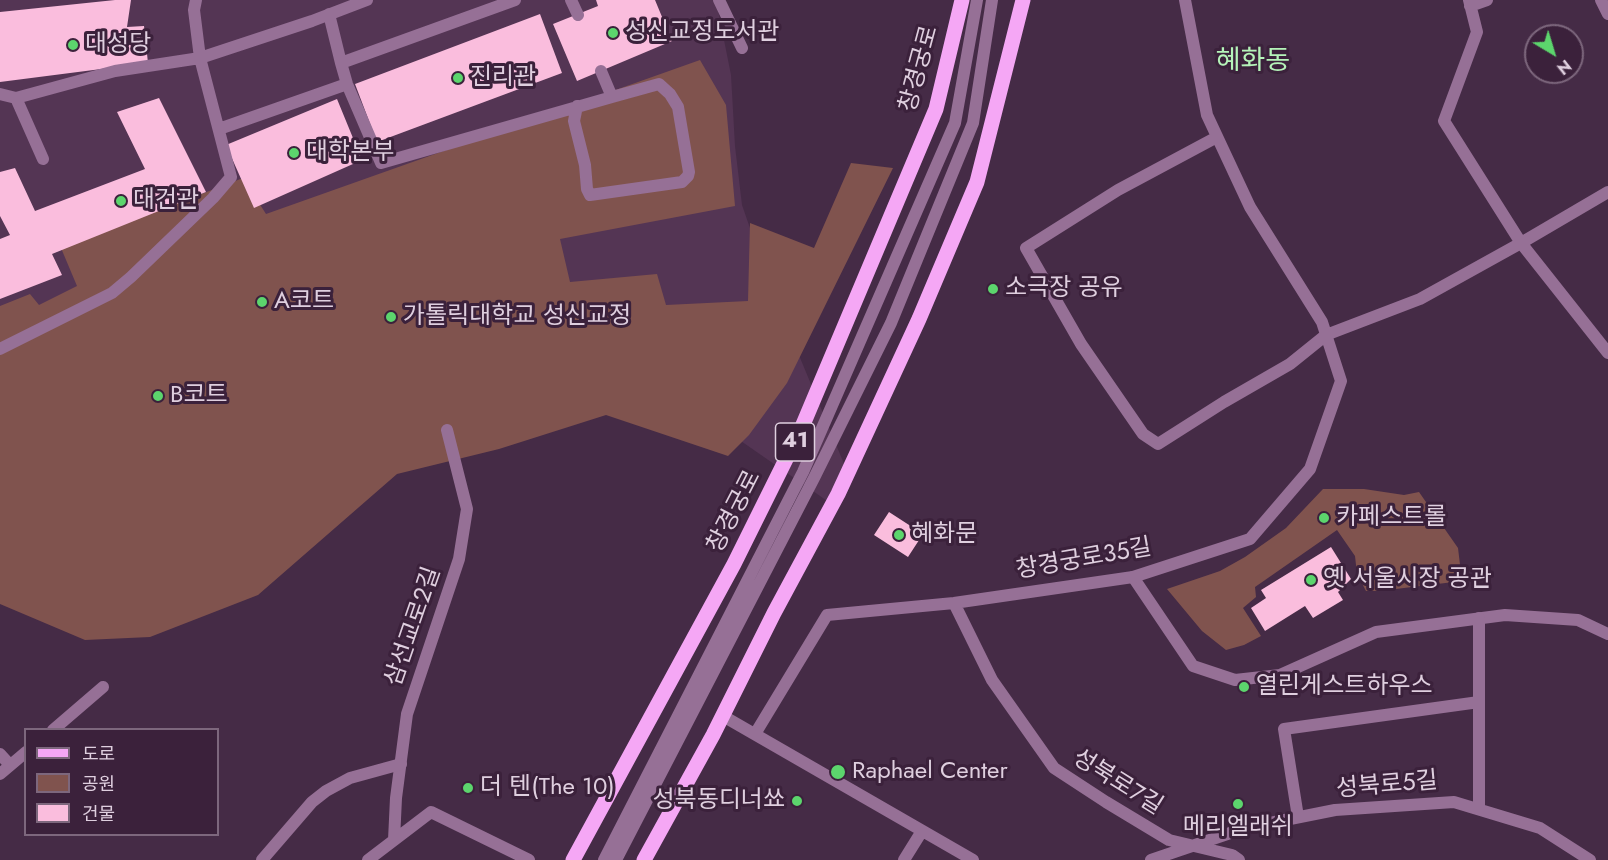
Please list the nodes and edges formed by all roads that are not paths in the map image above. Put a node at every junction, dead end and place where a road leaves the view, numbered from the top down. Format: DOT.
graph roads {
  1 [pos="196,0"];
  2 [pos="367,0"];
  3 [pos="515,0"];
  4 [pos="572,0"];
  5 [pos="719,0"];
  6 [pos="962,0"];
  7 [pos="977,0"];
  8 [pos="992,0"];
  9 [pos="1023,0"];
  10 [pos="1185,0"];
  11 [pos="1487,0"];
  12 [pos="1601,0"];
  13 [pos="1470,3"];
  14 [pos="329,14"];
  15 [pos="1608,14"];
  16 [pos="578,15"];
  17 [pos="742,48"];
  18 [pos="201,58"];
  19 [pos="341,63"];
  20 [pos="601,71"];
  21 [pos="347,84"];
  22 [pos="0,94"];
  23 [pos="612,97"];
  24 [pos="16,98"];
  25 [pos="577,106"];
  26 [pos="219,129"];
  27 [pos="1217,137"];
  28 [pos="43,159"];
  29 [pos="1608,192"];
  30 [pos="1521,243"];
  31 [pos="1326,335"];
  32 [pos="0,349"];
  33 [pos="1608,353"];
  34 [pos="447,430"];
  35 [pos="1133,577"];
  36 [pos="954,603"];
  37 [pos="1479,618"];
  38 [pos="1608,634"];
  39 [pos="103,687"];
  40 [pos="1479,702"];
  41 [pos="723,716"];
  42 [pos="54,728"];
  43 [pos="754,734"];
  44 [pos="0,754"];
  45 [pos="24,754"];
  46 [pos="401,764"];
  47 [pos="10,765"];
  48 [pos="0,774"];
  49 [pos="1479,809"];
  50 [pos="1298,817"];
  51 [pos="922,831"];
  52 [pos="394,840"];
  53 [pos="1194,846"];
  54 [pos="262,860"];
  55 [pos="368,860"];
  56 [pos="529,860"];
  57 [pos="573,860"];
  58 [pos="604,860"];
  59 [pos="616,860"];
  60 [pos="644,860"];
  61 [pos="904,860"];
  62 [pos="973,860"];
  63 [pos="1151,860"];
  64 [pos="1239,860"];
  65 [pos="1590,860"];
  1 -- 18 [label="street"];
  2 -- 14 [label="street"];
  3 -- 19 [label="street"];
  4 -- 16 [label="street"];
  5 -- 17 [label="street"];
  6 -- 57 [label="main road, 창경궁로 / 41"];
  7 -- 58 [label="street"];
  8 -- 59 [label="street"];
  9 -- 41 [label="main road, 41"];
  10 -- 27 [label="street, 창경궁로35길"];
  11 -- 13 [label="street"];
  12 -- 15 [label="street"];
  13 -- 30 [label="street"];
  14 -- 18 [label="street"];
  14 -- 19 [label="street"];
  18 -- 24 [label="street"];
  18 -- 26 [label="street"];
  19 -- 21 [label="street"];
  20 -- 23 [label="street"];
  21 -- 25 [label="street"];
  21 -- 26 [label="street"];
  22 -- 24 [label="street"];
  23 -- 25 [label="street"];
  23 -- 25 [label="street"];
  24 -- 28 [label="street"];
  26 -- 32 [label="street"];
  27 -- 31 [label="street, 창경궁로35길"];
  27 -- 31 [label="street"];
  29 -- 30 [label="street"];
  30 -- 31 [label="street"];
  30 -- 33 [label="street"];
  31 -- 35 [label="street, 창경궁로35길"];
  34 -- 46 [label="street, 삼선교로2길"];
  35 -- 36 [label="street, 창경궁로35길"];
  35 -- 37 [label="street"];
  36 -- 43 [label="street, 창경궁로35길"];
  36 -- 53 [label="street, 성북로7길"];
  37 -- 38 [label="street"];
  37 -- 40 [label="street"];
  39 -- 42 [label="street"];
  40 -- 49 [label="street"];
  40 -- 50 [label="street"];
  41 -- 43 [label="street"];
  41 -- 60 [label="main road, 41"];
  43 -- 51 [label="street"];
  44 -- 47 [label="street"];
  45 -- 47 [label="street"];
  46 -- 52 [label="street, 삼선교로2길"];
  46 -- 54 [label="street"];
  47 -- 48 [label="street"];
  49 -- 50 [label="street, 성북로5길"];
  49 -- 65 [label="street, 성북로5길"];
  50 -- 53 [label="street, 성북로5길"];
  51 -- 61 [label="street"];
  51 -- 62 [label="street"];
  52 -- 55 [label="street"];
  52 -- 56 [label="street"];
  53 -- 63 [label="street, 성북로5길"];
  53 -- 64 [label="street, 성북로7길"];
}
